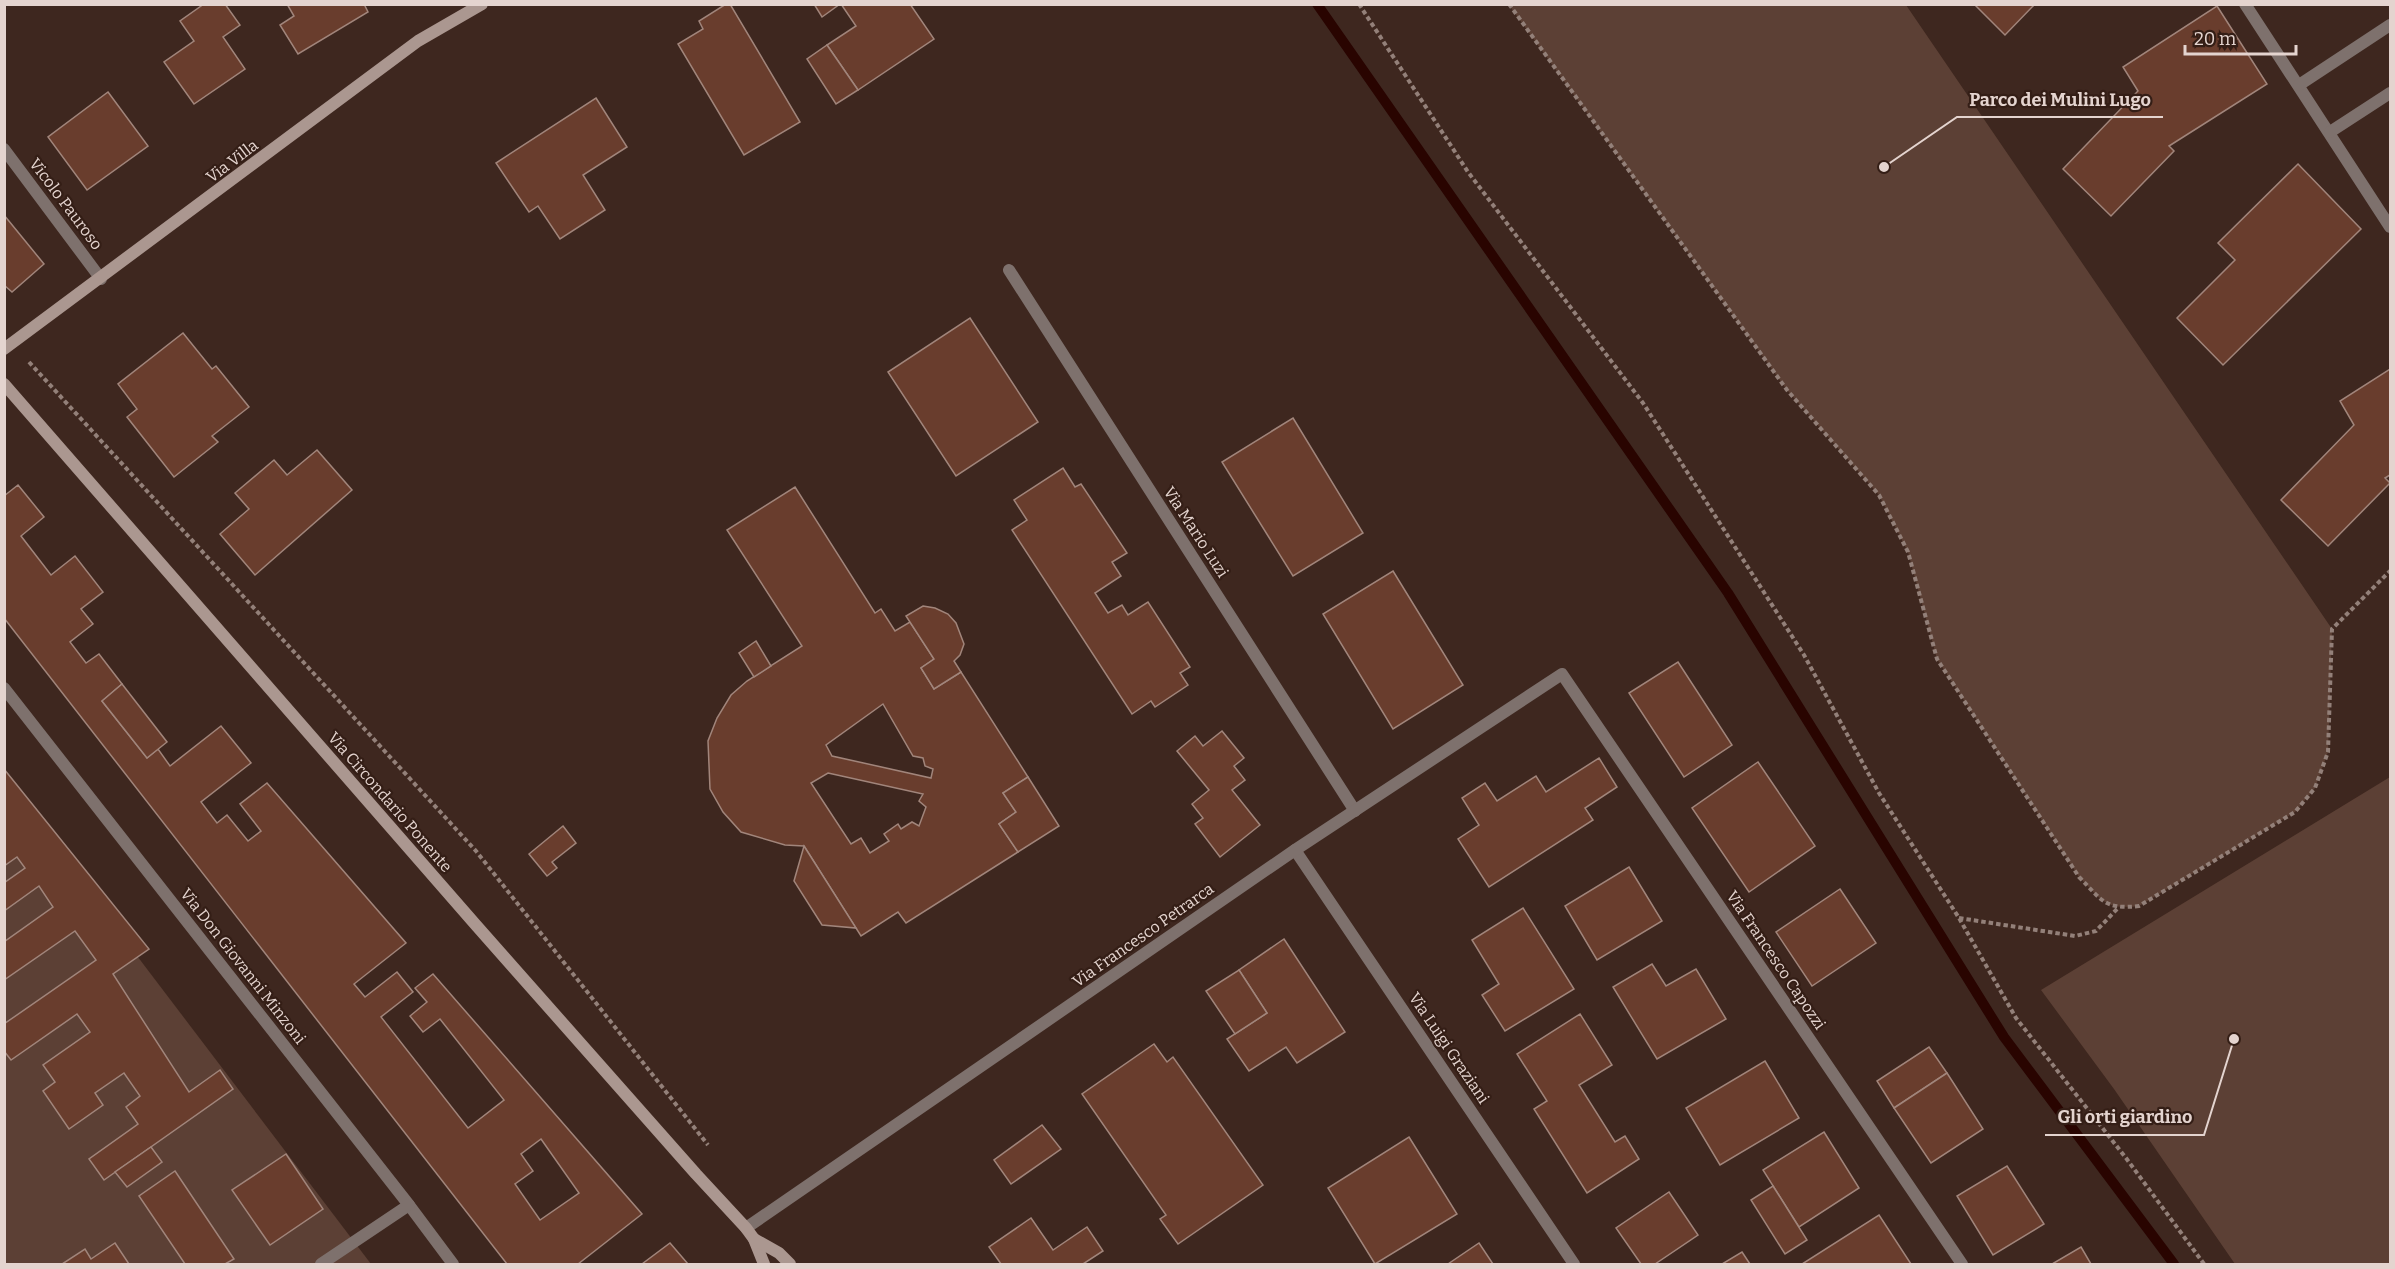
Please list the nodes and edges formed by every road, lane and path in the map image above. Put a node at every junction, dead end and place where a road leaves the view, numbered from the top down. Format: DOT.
graph roads {
  1 [pos="482,4"];
  2 [pos="1359,4"];
  3 [pos="1509,4"];
  4 [pos="2245,4"];
  5 [pos="2391,25"];
  6 [pos="2299,85"];
  7 [pos="2391,93"];
  8 [pos="2330,132"];
  9 [pos="4,148"];
  10 [pos="2391,227"];
  11 [pos="1009,270"];
  12 [pos="101,279"];
  13 [pos="8,346"];
  14 [pos="4,384"];
  15 [pos="2391,571"];
  16 [pos="1562,674"];
  17 [pos="4,688"];
  18 [pos="1355,811"];
  19 [pos="1295,850"];
  20 [pos="2117,909"];
  21 [pos="1959,918"];
  22 [pos="714,1152"];
  23 [pos="409,1205"];
  24 [pos="750,1233"];
  25 [pos="321,1264"];
  26 [pos="453,1264"];
  27 [pos="764,1264"];
  28 [pos="790,1264"];
  29 [pos="1574,1264"];
  30 [pos="1962,1264"];
  31 [pos="2204,1264"];
  1 -- 12 [label="street, Via Villa"];
  2 -- 21 [label="path"];
  3 -- 20 [label="path"];
  4 -- 6 [label="street"];
  5 -- 6 [label="street"];
  6 -- 8 [label="street"];
  7 -- 8 [label="street"];
  8 -- 10 [label="street"];
  9 -- 12 [label="street, Vicolo Pauroso"];
  11 -- 18 [label="street, Via Mario Luzi"];
  12 -- 13 [label="street, Via Villa"];
  13 -- 22 [label="path"];
  14 -- 24 [label="street, Via Circondario Ponente"];
  15 -- 20 [label="path"];
  16 -- 18 [label="street, Via Francesco Petrarca"];
  16 -- 30 [label="street, Via Francesco Capozzi"];
  17 -- 23 [label="street, Via Don Giovanni Minzoni"];
  18 -- 19 [label="street, Via Francesco Petrarca"];
  19 -- 24 [label="street, Via Francesco Petrarca"];
  19 -- 29 [label="street, Via Luigi Graziani"];
  20 -- 21 [label="path"];
  21 -- 31 [label="path"];
  23 -- 25 [label="street"];
  23 -- 26 [label="street, Via Don Giovanni Minzoni"];
  24 -- 27 [label="street, Via Circondario Ponente"];
  24 -- 28 [label="street, Via Circondario Ponente"];
}
